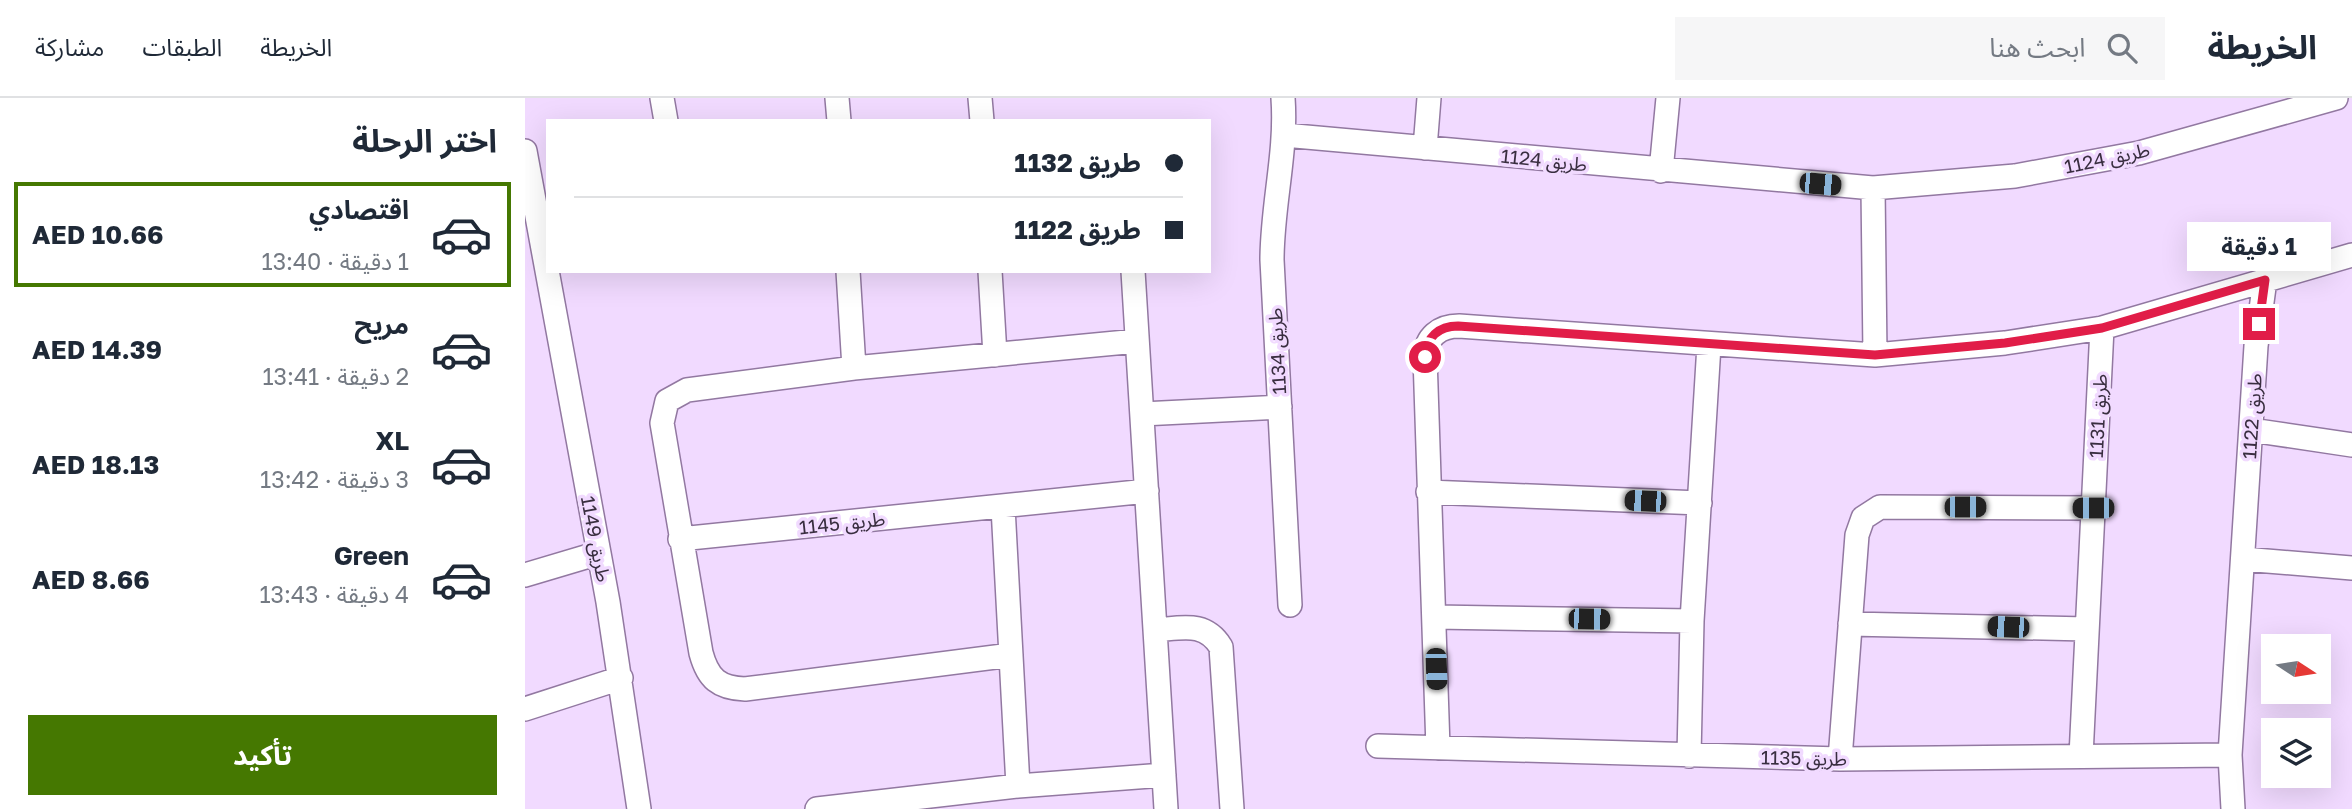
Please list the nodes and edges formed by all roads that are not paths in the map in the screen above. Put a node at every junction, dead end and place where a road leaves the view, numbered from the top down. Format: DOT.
graph roads {
  1 [pos="662,98"];
  2 [pos="837,98"];
  3 [pos="981,98"];
  4 [pos="1283,98"];
  5 [pos="1429,98"];
  6 [pos="1668,98"];
  7 [pos="2332,99"];
  8 [pos="666,119"];
  9 [pos="839,119"];
  10 [pos="982,119"];
  11 [pos="1285,135"];
  12 [pos="1425,148"];
  13 [pos="525,151"];
  14 [pos="1661,171"];
  15 [pos="1873,188"];
  16 [pos="2352,255"];
  17 [pos="546,266"];
  18 [pos="547,273"];
  19 [pos="848,273"];
  20 [pos="990,273"];
  21 [pos="1133,273"];
  22 [pos="2265,280"];
  23 [pos="2102,328"];
  24 [pos="1137,341"];
  25 [pos="1709,345"];
  26 [pos="995,355"];
  27 [pos="1875,355"];
  28 [pos="854,368"];
  29 [pos="1280,407"];
  30 [pos="1142,414"];
  31 [pos="2251,430"];
  32 [pos="2352,445"];
  33 [pos="1147,491"];
  34 [pos="1428,492"];
  35 [pos="1700,503"];
  36 [pos="1003,508"];
  37 [pos="2093,508"];
  38 [pos="680,539"];
  39 [pos="599,553"];
  40 [pos="2243,559"];
  41 [pos="2352,568"];
  42 [pos="525,575"];
  43 [pos="1290,605"];
  44 [pos="1435,617"];
  45 [pos="1692,621"];
  46 [pos="1850,624"];
  47 [pos="2087,629"];
  48 [pos="1156,630"];
  49 [pos="1011,655"];
  50 [pos="621,678"];
  51 [pos="525,709"];
  52 [pos="1378,746"];
  53 [pos="1438,748"];
  54 [pos="2230,755"];
  55 [pos="1689,756"];
  56 [pos="2081,756"];
  57 [pos="1840,759"];
  58 [pos="1164,775"];
  59 [pos="1018,786"];
  60 [pos="897,806"];
  61 [pos="639,809"];
  62 [pos="817,809"];
  63 [pos="1165,809"];
  64 [pos="1233,809"];
  65 [pos="2233,809"];
  1 -- 8 [label="street"];
  2 -- 9 [label="street"];
  3 -- 10 [label="street"];
  4 -- 11 [label="street, طريق 1134"];
  5 -- 12 [label="street"];
  6 -- 14 [label="street"];
  7 -- 15 [label="street, طريق 1124"];
  11 -- 12 [label="street, طريق 1124"];
  11 -- 29 [label="street, طريق 1134"];
  12 -- 14 [label="street, طريق 1124"];
  13 -- 17 [label="street, طريق 1149"];
  14 -- 15 [label="street, طريق 1124"];
  15 -- 27 [label="street"];
  16 -- 22 [label="street"];
  18 -- 39 [label="street, طريق 1149"];
  19 -- 28 [label="street"];
  20 -- 26 [label="street"];
  21 -- 24 [label="street"];
  22 -- 23 [label="street"];
  22 -- 31 [label="street, طريق 1122"];
  23 -- 27 [label="street"];
  23 -- 37 [label="street, طريق 1131"];
  24 -- 26 [label="street"];
  24 -- 30 [label="street"];
  25 -- 27 [label="street"];
  25 -- 34 [label="street"];
  25 -- 35 [label="street"];
  26 -- 28 [label="street"];
  28 -- 38 [label="street"];
  29 -- 30 [label="street"];
  29 -- 43 [label="street, طريق 1134"];
  30 -- 33 [label="street"];
  31 -- 32 [label="street"];
  31 -- 40 [label="street, طريق 1122"];
  33 -- 36 [label="street, طريق 1145"];
  33 -- 48 [label="street"];
  34 -- 35 [label="street"];
  34 -- 44 [label="street"];
  35 -- 45 [label="street"];
  36 -- 38 [label="street, طريق 1145"];
  36 -- 49 [label="street"];
  37 -- 46 [label="street"];
  37 -- 47 [label="street, طريق 1131"];
  38 -- 49 [label="street"];
  39 -- 42 [label="street"];
  39 -- 50 [label="street, طريق 1149"];
  40 -- 41 [label="street"];
  40 -- 54 [label="street, طريق 1122"];
  44 -- 45 [label="street"];
  44 -- 53 [label="street"];
  45 -- 55 [label="street"];
  46 -- 47 [label="street"];
  46 -- 57 [label="street"];
  47 -- 56 [label="street, طريق 1131"];
  48 -- 58 [label="street"];
  48 -- 64 [label="street"];
  49 -- 59 [label="street"];
  50 -- 51 [label="street"];
  50 -- 61 [label="street, طريق 1149"];
  52 -- 53 [label="street, طريق 1135"];
  53 -- 55 [label="street, طريق 1135"];
  54 -- 56 [label="street, طريق 1135"];
  54 -- 65 [label="street, طريق 1122"];
  55 -- 57 [label="street, طريق 1135"];
  56 -- 57 [label="street, طريق 1135"];
  58 -- 59 [label="street"];
  58 -- 63 [label="street"];
  59 -- 60 [label="street"];
  60 -- 62 [label="street"];
}
